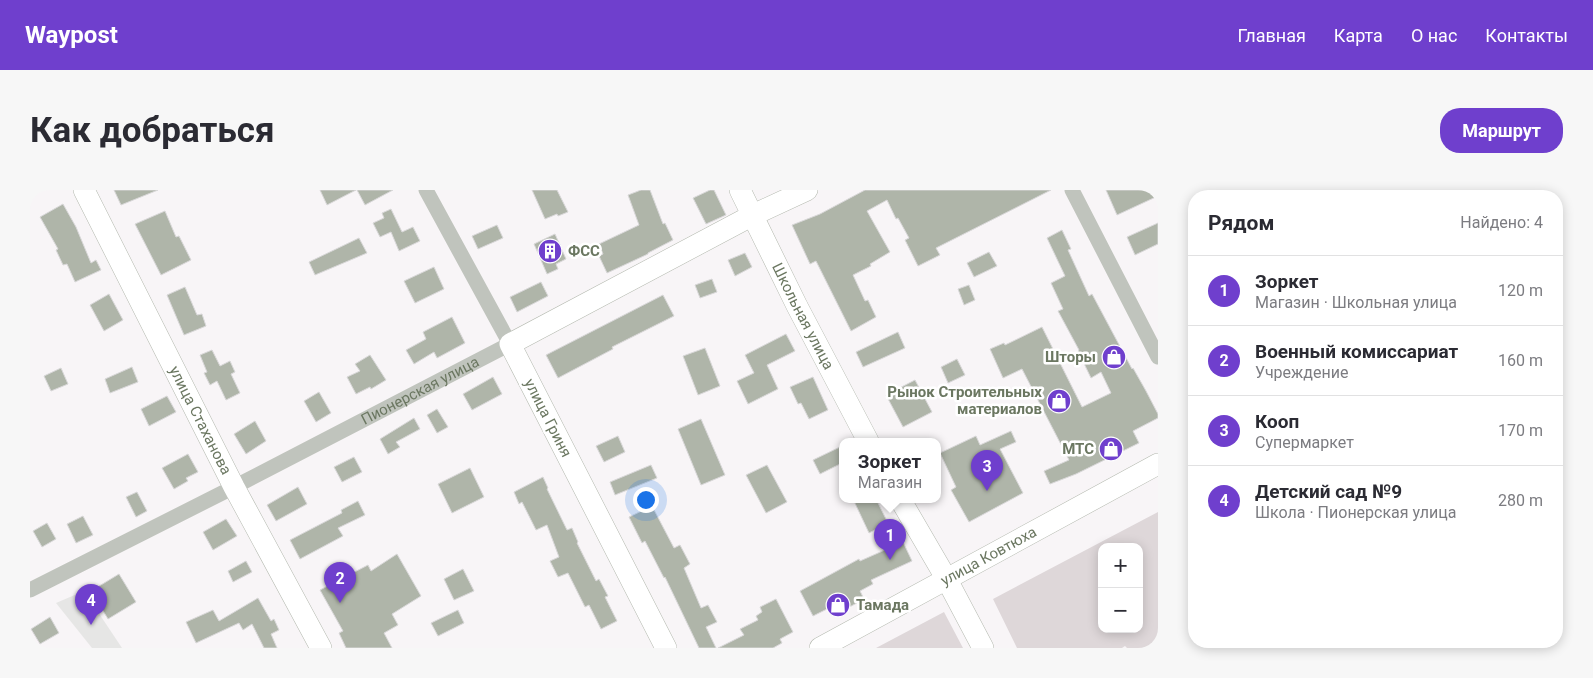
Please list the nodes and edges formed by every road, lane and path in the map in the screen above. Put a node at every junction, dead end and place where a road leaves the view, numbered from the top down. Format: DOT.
graph roads {
  1 [pos="84,190"];
  2 [pos="426,190"];
  3 [pos="740,190"];
  4 [pos="807,190"];
  5 [pos="1072,190"];
  6 [pos="753,215"];
  7 [pos="510,344"];
  8 [pos="1158,357"];
  9 [pos="866,438"];
  10 [pos="1158,464"];
  11 [pos="234,487"];
  12 [pos="902,503"];
  13 [pos="946,578"];
  14 [pos="30,590"];
  15 [pos="321,648"];
  16 [pos="666,648"];
  17 [pos="820,648"];
  18 [pos="983,648"];
  1 -- 11 [label="street, улица Стаханова"];
  2 -- 7 [label="street, улица Гриня"];
  3 -- 6 [label="street, Школьная улица"];
  4 -- 6 [label="street, Пионерская улица"];
  5 -- 8 [label="street"];
  6 -- 7 [label="street, Пионерская улица"];
  6 -- 9 [label="street, Школьная улица"];
  7 -- 11 [label="street, Пионерская улица"];
  7 -- 16 [label="street, улица Гриня"];
  10 -- 13 [label="street, улица Ковтюха"];
  11 -- 14 [label="street, Пионерская улица"];
  11 -- 15 [label="street, улица Стаханова"];
  12 -- 13 [label="street"];
  13 -- 17 [label="street, улица Ковтюха"];
  13 -- 18 [label="street"];
}
